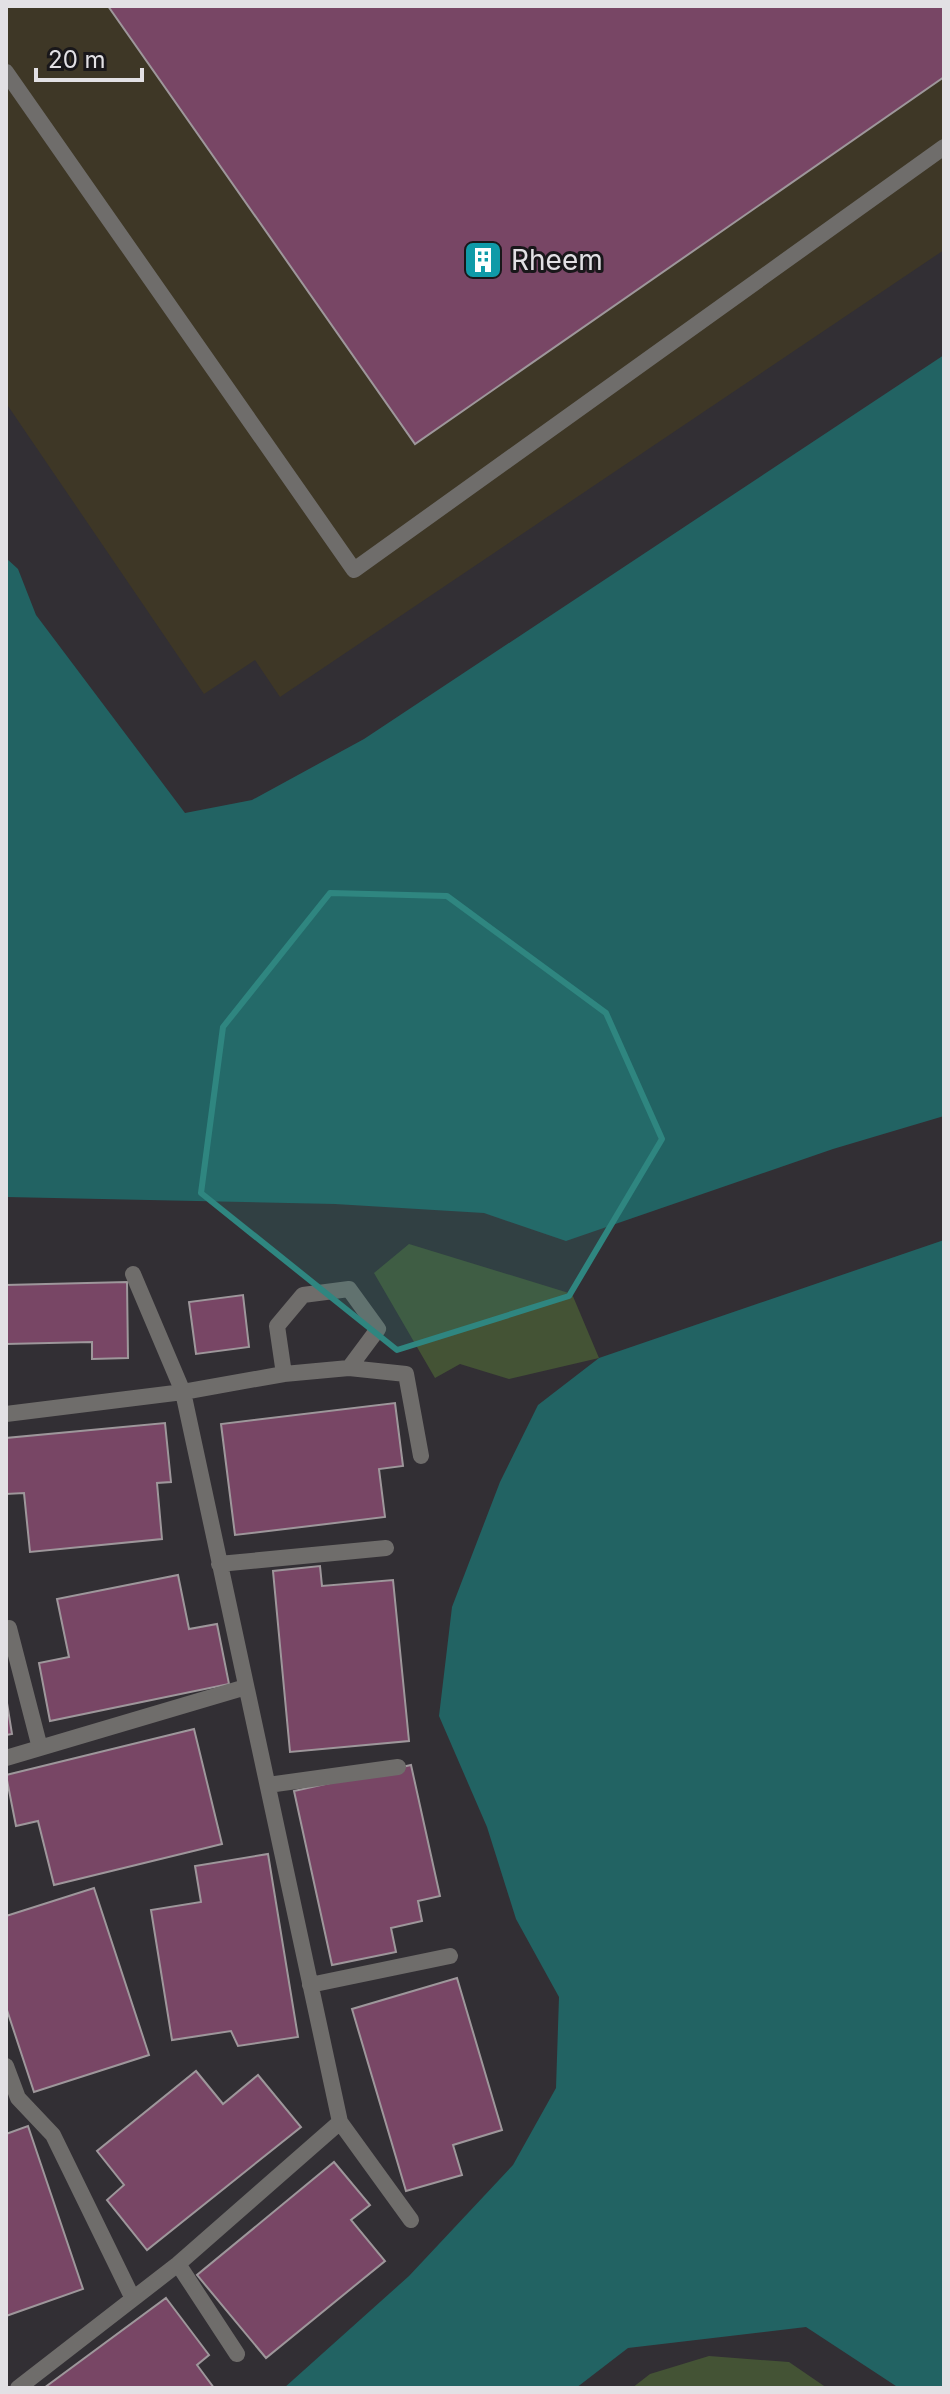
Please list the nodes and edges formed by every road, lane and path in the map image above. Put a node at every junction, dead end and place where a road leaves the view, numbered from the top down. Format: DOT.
graph roads {
  1 [pos="6,72"];
  2 [pos="944,147"];
  3 [pos="133,1274"];
  4 [pos="349,1368"];
  5 [pos="284,1374"];
  6 [pos="183,1392"];
  7 [pos="6,1414"];
  8 [pos="421,1456"];
  9 [pos="386,1548"];
  10 [pos="219,1564"];
  11 [pos="9,1628"];
  12 [pos="246,1687"];
  13 [pos="40,1748"];
  14 [pos="6,1758"];
  15 [pos="398,1767"];
  16 [pos="268,1785"];
  17 [pos="450,1956"];
  18 [pos="310,1985"];
  19 [pos="6,2066"];
  20 [pos="340,2122"];
  21 [pos="411,2220"];
  22 [pos="178,2264"];
  23 [pos="133,2299"];
  24 [pos="237,2354"];
  25 [pos="18,2388"];
  1 -- 2 [label="lane"];
  3 -- 6 [label="lane"];
  4 -- 5 [label="lane"];
  4 -- 5 [label="lane"];
  4 -- 8 [label="lane"];
  5 -- 6 [label="lane"];
  6 -- 7 [label="lane"];
  6 -- 10 [label="lane"];
  9 -- 10 [label="lane"];
  10 -- 12 [label="lane"];
  11 -- 13 [label="lane"];
  12 -- 13 [label="lane"];
  12 -- 16 [label="lane"];
  13 -- 14 [label="lane"];
  15 -- 16 [label="lane"];
  16 -- 18 [label="lane"];
  17 -- 18 [label="lane"];
  18 -- 20 [label="lane"];
  19 -- 23 [label="lane"];
  20 -- 21 [label="lane"];
  20 -- 22 [label="lane"];
  22 -- 23 [label="lane"];
  22 -- 24 [label="lane"];
  23 -- 25 [label="lane"];
}
